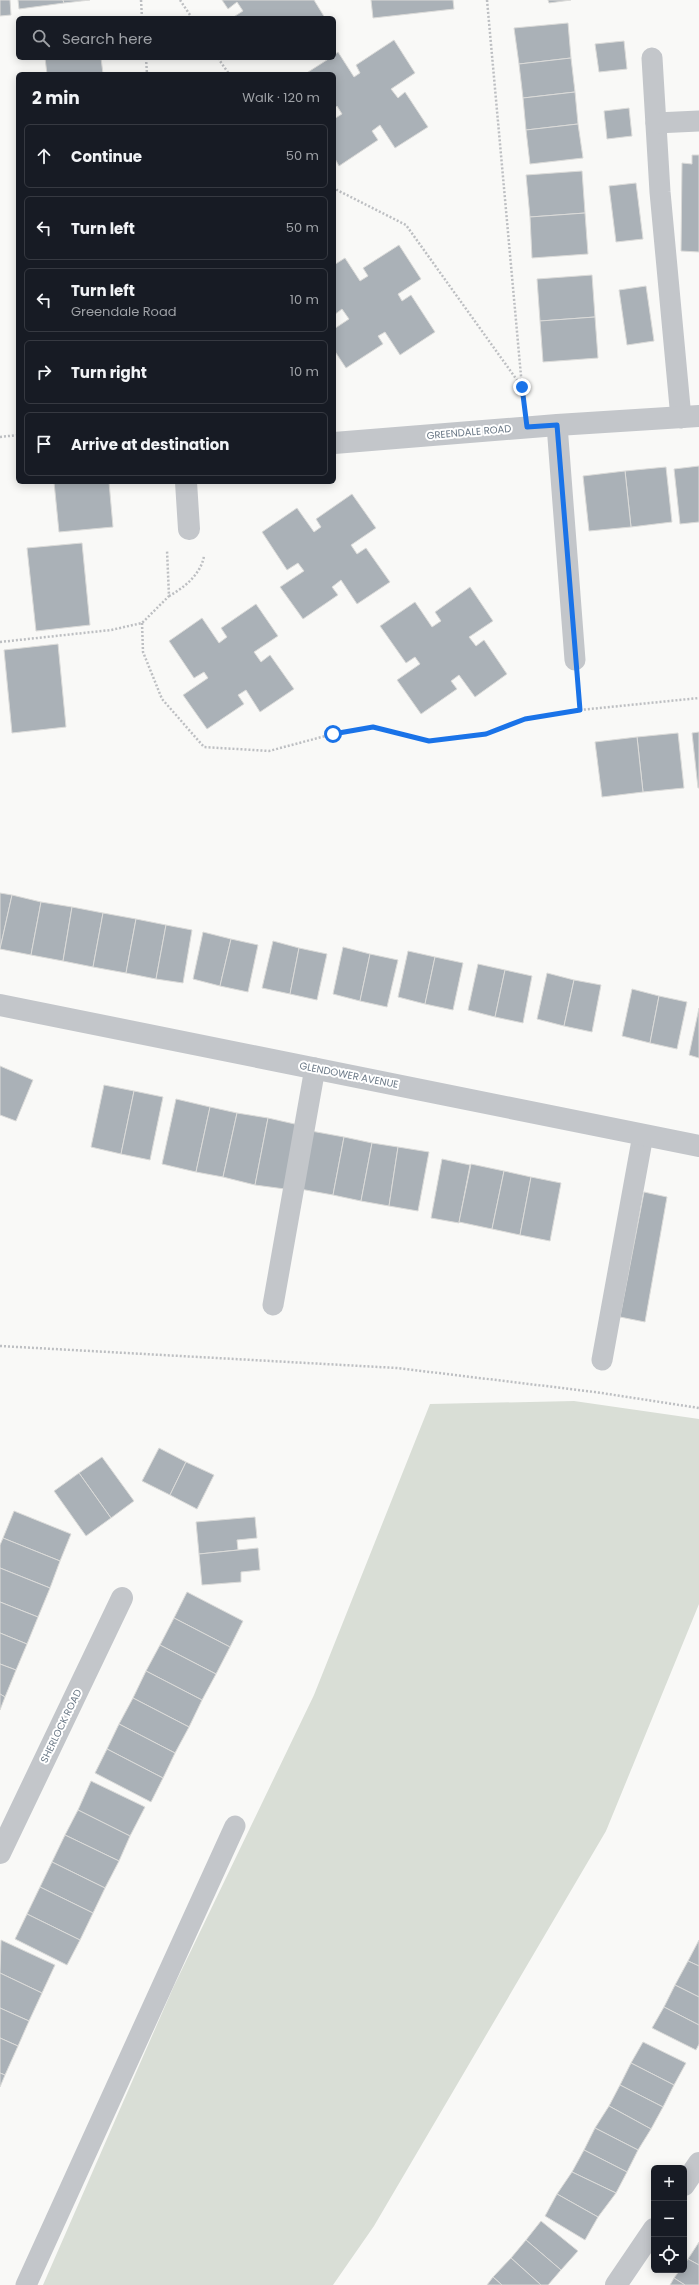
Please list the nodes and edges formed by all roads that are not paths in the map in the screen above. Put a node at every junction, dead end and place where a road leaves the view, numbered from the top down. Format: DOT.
graph roads {
  1 [pos="652,58"];
  2 [pos="699,121"];
  3 [pos="656,123"];
  4 [pos="690,417"];
  5 [pos="557,425"];
  6 [pos="336,443"];
  7 [pos="186,484"];
  8 [pos="189,530"];
  9 [pos="575,660"];
  10 [pos="0,1005"];
  11 [pos="316,1068"];
  12 [pos="643,1135"];
  13 [pos="699,1146"];
  14 [pos="273,1305"];
  15 [pos="602,1360"];
  16 [pos="122,1598"];
  17 [pos="235,1826"];
  18 [pos="0,1853"];
  19 [pos="699,2163"];
  20 [pos="687,2181"];
  21 [pos="651,2233"];
  22 [pos="26,2285"];
  23 [pos="616,2285"];
  1 -- 3 [label="lane"];
  2 -- 3 [label="lane"];
  3 -- 4 [label="lane"];
  4 -- 5 [label="street, GREENDALE ROAD"];
  5 -- 6 [label="street, GREENDALE ROAD"];
  5 -- 9 [label="lane"];
  7 -- 8 [label="street"];
  10 -- 11 [label="street, GLENDOWER AVENUE"];
  11 -- 12 [label="street, GLENDOWER AVENUE"];
  11 -- 14 [label="lane"];
  12 -- 13 [label="street, GLENDOWER AVENUE"];
  12 -- 15 [label="lane"];
  16 -- 18 [label="street, SHERLOCK ROAD"];
  17 -- 22 [label="lane"];
  19 -- 20 [label="street"];
  21 -- 23 [label="street"];
}
